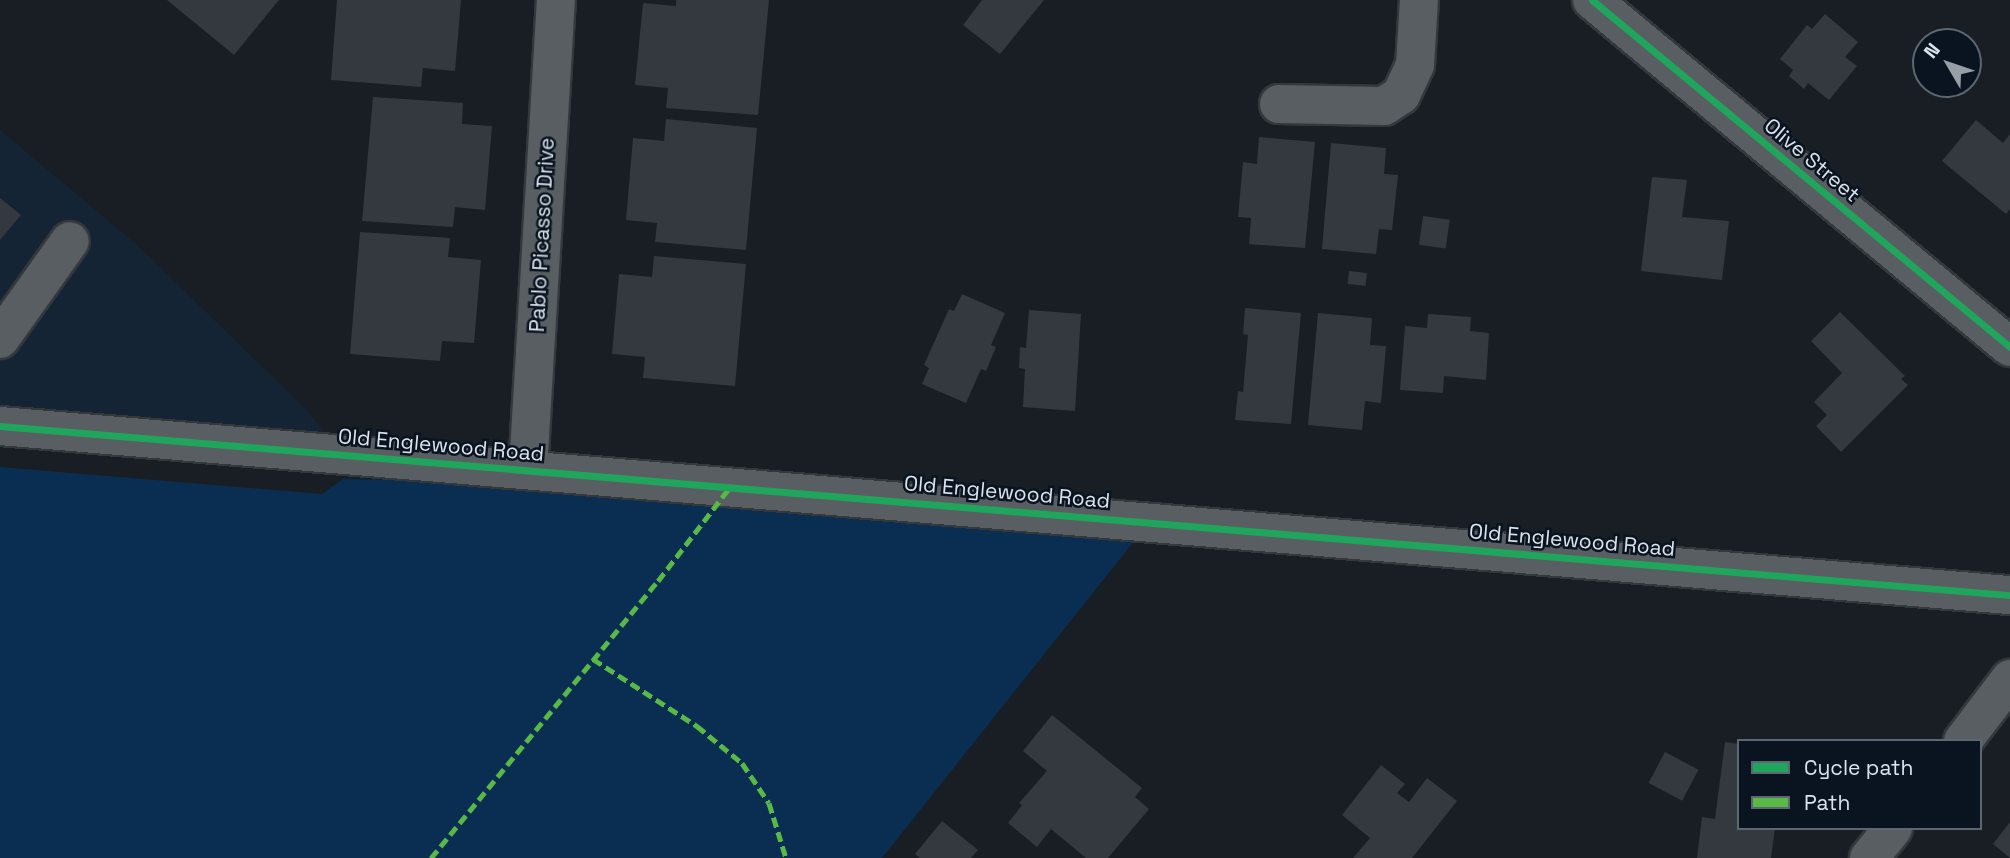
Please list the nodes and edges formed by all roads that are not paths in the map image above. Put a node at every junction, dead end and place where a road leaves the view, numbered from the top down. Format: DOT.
graph roads {
  1 [pos="556,0"];
  2 [pos="1419,0"];
  3 [pos="1592,0"];
  4 [pos="1279,104"];
  5 [pos="70,241"];
  6 [pos="0,339"];
  7 [pos="2010,347"];
  8 [pos="0,426"];
  9 [pos="528,470"];
  10 [pos="2010,595"];
  11 [pos="2010,679"];
  12 [pos="1965,739"];
  13 [pos="1891,830"];
  14 [pos="1869,858"];
  1 -- 9 [label="street, Pablo Picasso Drive"];
  2 -- 4 [label="street"];
  3 -- 7 [label="street, Olive Street"];
  5 -- 6 [label="street"];
  8 -- 9 [label="street, Old Englewood Road"];
  9 -- 10 [label="street, Old Englewood Road"];
  11 -- 12 [label="street"];
  13 -- 14 [label="street"];
}
